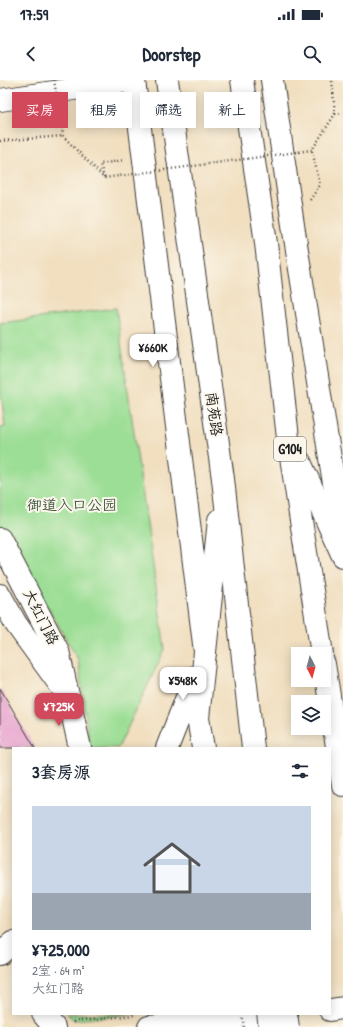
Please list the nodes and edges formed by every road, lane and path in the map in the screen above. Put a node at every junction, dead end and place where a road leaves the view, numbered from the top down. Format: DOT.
graph roads {
  1 [pos="54,80"];
  2 [pos="134,80"];
  3 [pos="167,80"];
  4 [pos="242,80"];
  5 [pos="272,80"];
  6 [pos="332,80"];
  7 [pos="0,100"];
  8 [pos="343,113"];
  9 [pos="335,114"];
  10 [pos="63,136"];
  11 [pos="0,141"];
  12 [pos="312,150"];
  13 [pos="144,157"];
  14 [pos="104,178"];
  15 [pos="320,185"];
  16 [pos="288,438"];
  17 [pos="223,480"];
  18 [pos="0,539"];
  19 [pos="343,540"];
  20 [pos="343,556"];
  21 [pos="0,595"];
  22 [pos="321,647"];
  23 [pos="205,652"];
  24 [pos="328,687"];
  25 [pos="70,700"];
  26 [pos="80,747"];
  27 [pos="167,747"];
  28 [pos="203,747"];
  29 [pos="253,747"];
  30 [pos="343,785"];
  31 [pos="12,943"];
  32 [pos="0,954"];
  33 [pos="343,1008"];
  34 [pos="331,1010"];
  35 [pos="45,1015"];
  36 [pos="242,1015"];
  37 [pos="266,1015"];
  38 [pos="268,1015"];
  39 [pos="287,1015"];
  40 [pos="142,1021"];
  41 [pos="63,1025"];
  42 [pos="244,1027"];
  43 [pos="270,1027"];
  44 [pos="288,1027"];
  1 -- 10 [label="path, bridge"];
  2 -- 7 [label="main road"];
  2 -- 13 [label="main road"];
  3 -- 17 [label="main road, 南苑路"];
  4 -- 16 [label="main road, G104"];
  5 -- 19 [label="main road"];
  6 -- 9 [label="path, bridge"];
  8 -- 9 [label="path"];
  9 -- 12 [label="path, bridge"];
  10 -- 11 [label="path"];
  10 -- 14 [label="path, bridge"];
  12 -- 14 [label="path, bridge"];
  12 -- 15 [label="path"];
  13 -- 14 [label="path"];
  13 -- 23 [label="main road"];
  16 -- 20 [label="main road"];
  16 -- 22 [label="main road, G104"];
  17 -- 23 [label="main road"];
  17 -- 29 [label="main road, 南苑路"];
  18 -- 25 [label="main road, 大红门路"];
  21 -- 25 [label="main road, 大红门路"];
  23 -- 27 [label="main road"];
  23 -- 28 [label="main road"];
  24 -- 30 [label="main road"];
  25 -- 26 [label="main road, 大红门路"];
  31 -- 32 [label="main road"];
  33 -- 34 [label="main road"];
  35 -- 41 [label="main road"];
  36 -- 42 [label="path, bridge"];
  37 -- 40 [label="main road"];
  38 -- 43 [label="main road, bridge"];
  39 -- 44 [label="main road, bridge"];
  40 -- 41 [label="path"];
}
